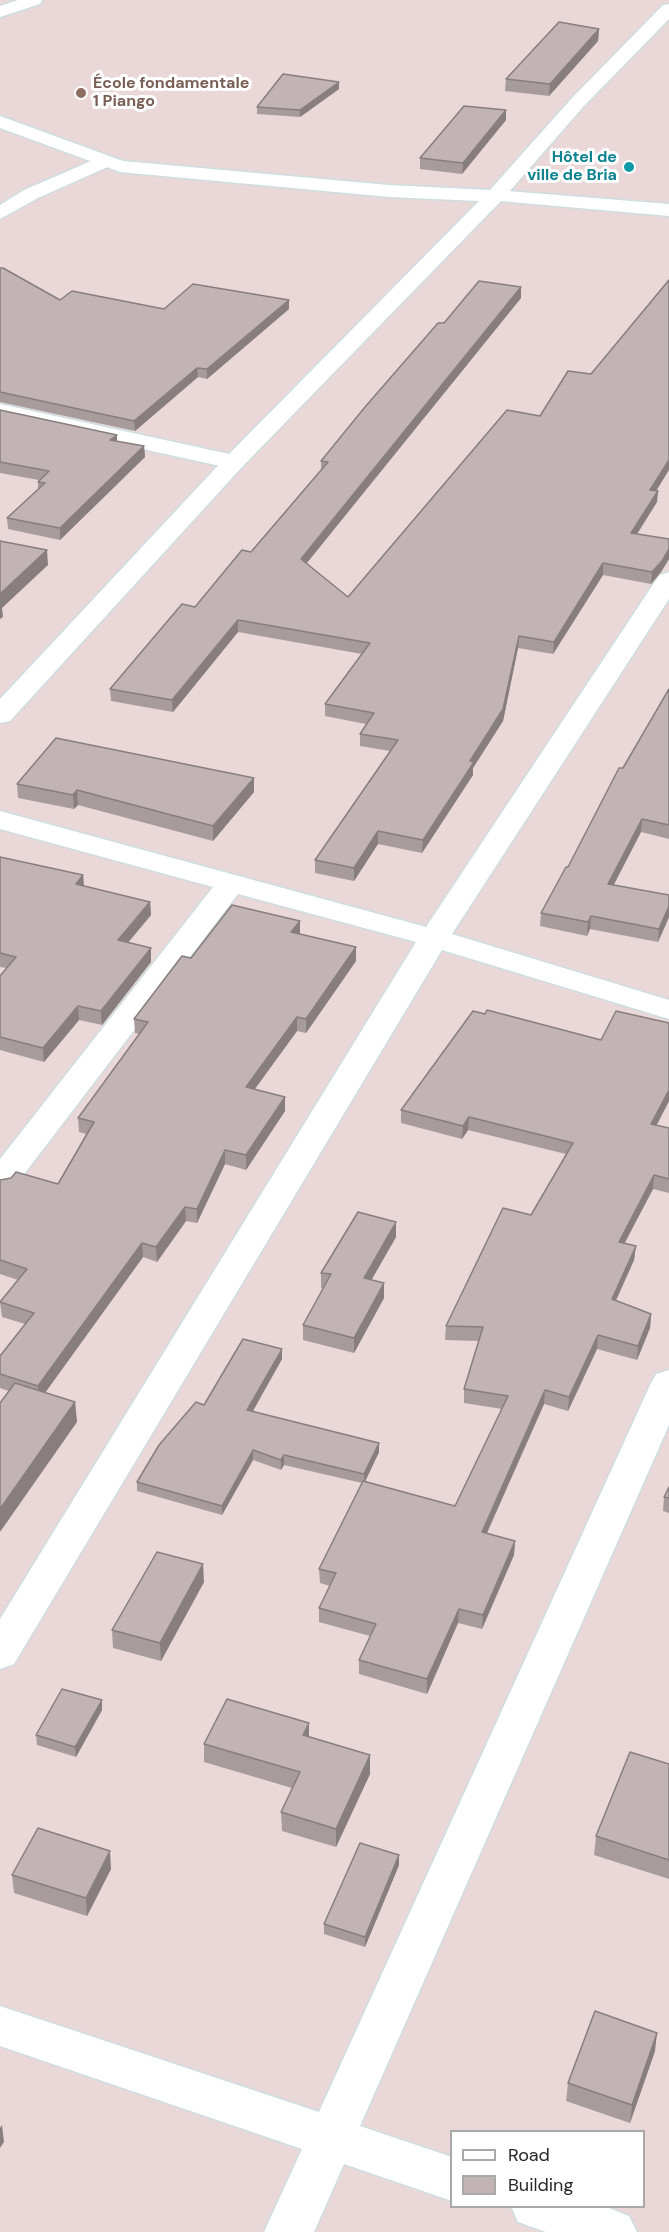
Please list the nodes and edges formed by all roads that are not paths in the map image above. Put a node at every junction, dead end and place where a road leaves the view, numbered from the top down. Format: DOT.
graph roads {
  1 [pos="34,0"];
  2 [pos="669,9"];
  3 [pos="0,12"];
  4 [pos="0,122"];
  5 [pos="105,161"];
  6 [pos="10,187"];
  7 [pos="389,191"];
  8 [pos="31,194"];
  9 [pos="495,196"];
  10 [pos="669,210"];
  11 [pos="0,213"];
  12 [pos="472,219"];
  13 [pos="0,411"];
  14 [pos="234,462"];
  15 [pos="669,580"];
  16 [pos="0,715"];
  17 [pos="0,820"];
  18 [pos="230,885"];
  19 [pos="434,938"];
  20 [pos="669,1010"];
  21 [pos="0,1182"];
  22 [pos="669,1383"];
  23 [pos="0,1653"];
  24 [pos="0,2026"];
  25 [pos="332,2139"];
  26 [pos="450,2178"];
  27 [pos="541,2208"];
  28 [pos="290,2232"];
  29 [pos="612,2232"];
  1 -- 3 [label="street"];
  2 -- 9 [label="street"];
  4 -- 5 [label="street"];
  5 -- 7 [label="street"];
  5 -- 8 [label="street"];
  6 -- 8 [label="street"];
  7 -- 9 [label="street"];
  7 -- 12 [label="street"];
  8 -- 11 [label="street"];
  9 -- 10 [label="street"];
  9 -- 12 [label="street"];
  12 -- 14 [label="street"];
  13 -- 14 [label="street"];
  14 -- 16 [label="street"];
  15 -- 19 [label="street"];
  17 -- 18 [label="street"];
  18 -- 19 [label="street"];
  18 -- 21 [label="street"];
  19 -- 20 [label="street"];
  19 -- 23 [label="street"];
  22 -- 25 [label="street"];
  24 -- 25 [label="street"];
  25 -- 26 [label="street"];
  25 -- 28 [label="street"];
  27 -- 29 [label="street"];
}
